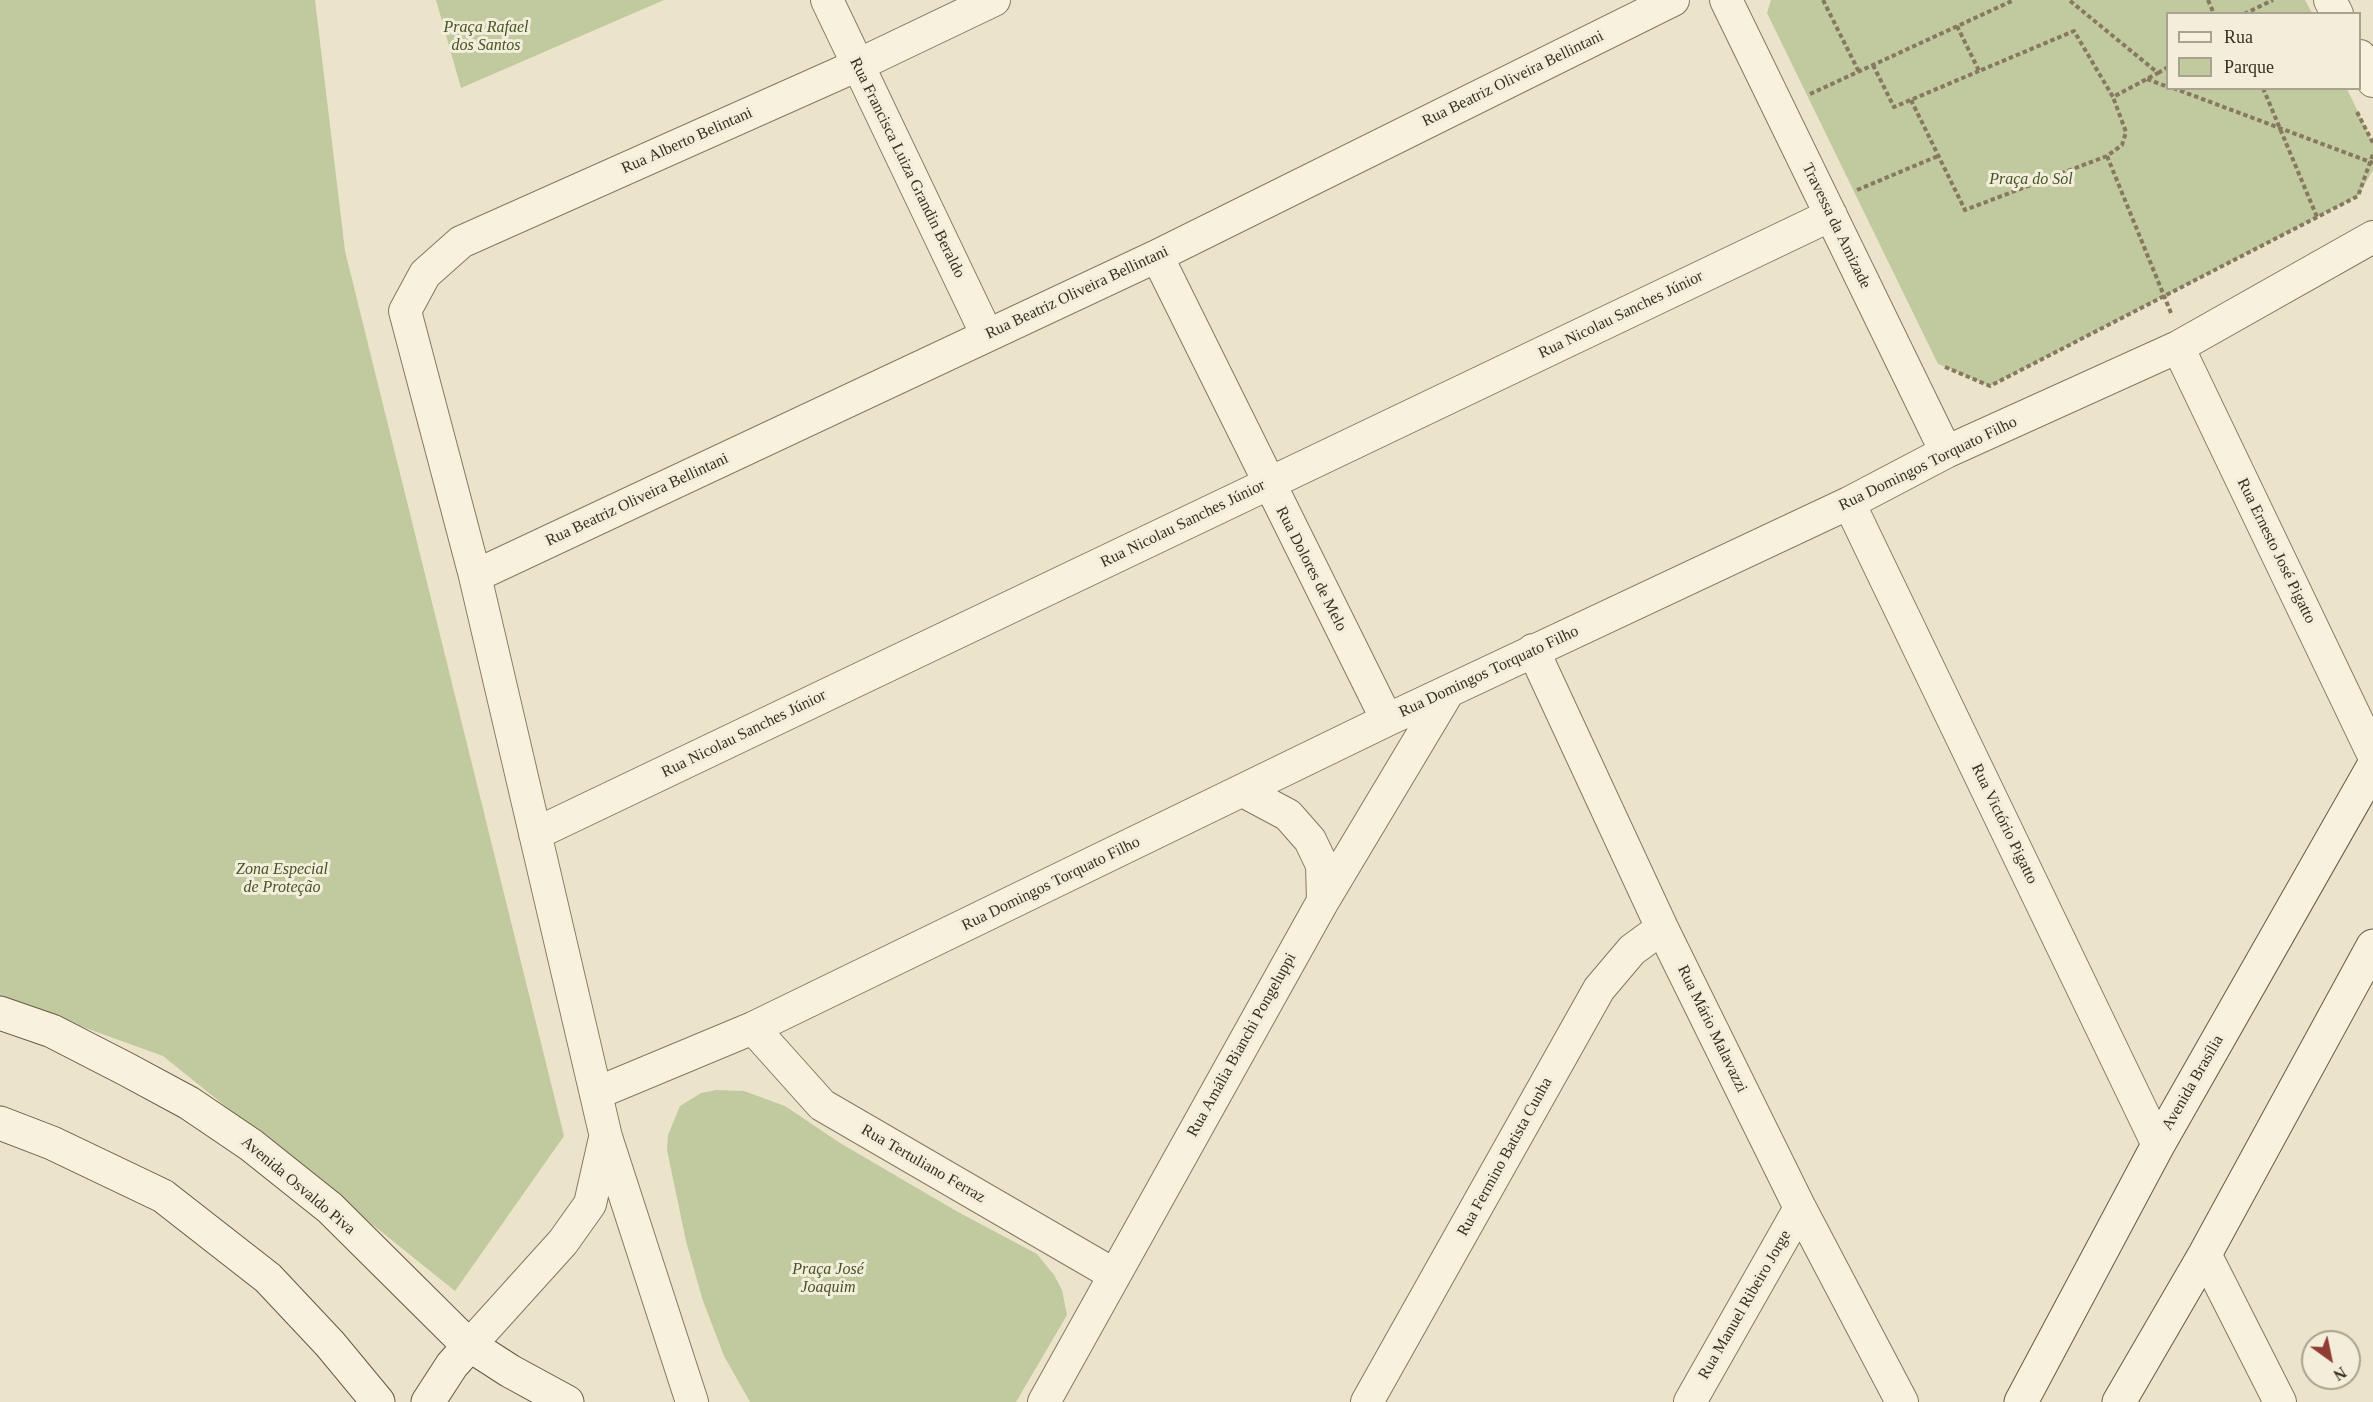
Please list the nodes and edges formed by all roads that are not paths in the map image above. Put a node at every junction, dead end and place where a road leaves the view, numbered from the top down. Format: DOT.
graph roads {
  1 [pos="827,0"];
  2 [pos="994,0"];
  3 [pos="1673,0"];
  4 [pos="1726,0"];
  5 [pos="2361,58"];
  6 [pos="858,65"];
  7 [pos="2373,81"];
  8 [pos="1831,215"];
  9 [pos="2373,237"];
  10 [pos="1157,256"];
  11 [pos="987,335"];
  12 [pos="2182,345"];
  13 [pos="1946,452"];
  14 [pos="1268,483"];
  15 [pos="1849,503"];
  16 [pos="476,576"];
  17 [pos="1533,650"];
  18 [pos="1448,692"];
  19 [pos="1387,720"];
  20 [pos="2373,754"];
  21 [pos="2373,767"];
  22 [pos="1243,791"];
  23 [pos="535,834"];
  24 [pos="1323,902"];
  25 [pos="1662,928"];
  26 [pos="2373,946"];
  27 [pos="0,1013"];
  28 [pos="753,1028"];
  29 [pos="597,1093"];
  30 [pos="0,1124"];
  31 [pos="606,1137"];
  32 [pos="2158,1145"];
  33 [pos="1800,1208"];
  34 [pos="2205,1254"];
  35 [pos="1113,1274"];
  36 [pos="470,1345"];
  37 [pos="378,1402"];
  38 [pos="428,1402"];
  39 [pos="567,1402"];
  40 [pos="692,1402"];
  41 [pos="1044,1402"];
  42 [pos="1367,1402"];
  43 [pos="1690,1402"];
  44 [pos="1902,1402"];
  45 [pos="2020,1402"];
  46 [pos="2119,1402"];
  47 [pos="2280,1402"];
  1 -- 6 [label="street, Rua Francisca Luiza Grandin Beraldo"];
  2 -- 6 [label="street, Rua Alberto Belintani"];
  3 -- 10 [label="street, Rua Beatriz Oliveira Bellintani"];
  4 -- 8 [label="street, Travessa da Amizade"];
  5 -- 7 [label="street"];
  6 -- 11 [label="street, Rua Francisca Luiza Grandin Beraldo"];
  6 -- 16 [label="street, Rua Alberto Belintani"];
  8 -- 13 [label="street, Travessa da Amizade"];
  8 -- 14 [label="street, Rua Nicolau Sanches Júnior"];
  9 -- 12 [label="street, Rua Domingos Torquato Filho"];
  10 -- 11 [label="street, Rua Beatriz Oliveira Bellintani"];
  10 -- 14 [label="street, Rua Dolores de Melo"];
  11 -- 16 [label="street, Rua Beatriz Oliveira Bellintani"];
  12 -- 13 [label="street, Rua Domingos Torquato Filho"];
  12 -- 20 [label="street, Rua Ernesto José Pigatto"];
  13 -- 15 [label="street, Rua Domingos Torquato Filho"];
  14 -- 19 [label="street, Rua Dolores de Melo"];
  14 -- 23 [label="street, Rua Nicolau Sanches Júnior"];
  15 -- 17 [label="street, Rua Domingos Torquato Filho"];
  15 -- 32 [label="street, Rua Victório Pigatto"];
  16 -- 23 [label="street"];
  17 -- 18 [label="street, Rua Domingos Torquato Filho"];
  17 -- 25 [label="street, Rua Mário Malavazzi"];
  18 -- 19 [label="street, Rua Domingos Torquato Filho"];
  18 -- 24 [label="street, Rua Amália Bianchi Pongeluppi"];
  19 -- 22 [label="street, Rua Domingos Torquato Filho"];
  21 -- 32 [label="main road, Avenida Brasília"];
  22 -- 24 [label="street"];
  22 -- 28 [label="street, Rua Domingos Torquato Filho"];
  23 -- 29 [label="street"];
  24 -- 35 [label="street, Rua Amália Bianchi Pongeluppi"];
  25 -- 33 [label="street, Rua Mário Malavazzi"];
  25 -- 42 [label="street, Rua Fermino Batista Cunha"];
  26 -- 34 [label="main road"];
  27 -- 36 [label="main road, Avenida Osvaldo Piva"];
  28 -- 29 [label="street, Rua Domingos Torquato Filho"];
  28 -- 35 [label="street, Rua Tertuliano Ferraz"];
  29 -- 31 [label="street"];
  30 -- 37 [label="main road"];
  31 -- 36 [label="street"];
  31 -- 40 [label="street"];
  32 -- 45 [label="main road, Avenida Brasília"];
  33 -- 43 [label="street, Rua Manuel Ribeiro Jorge"];
  33 -- 44 [label="street, Rua Mário Malavazzi"];
  34 -- 46 [label="main road"];
  34 -- 47 [label="street"];
  35 -- 41 [label="street, Rua Amália Bianchi Pongeluppi"];
  36 -- 38 [label="main road"];
  36 -- 39 [label="main road, Avenida Osvaldo Piva"];
}
